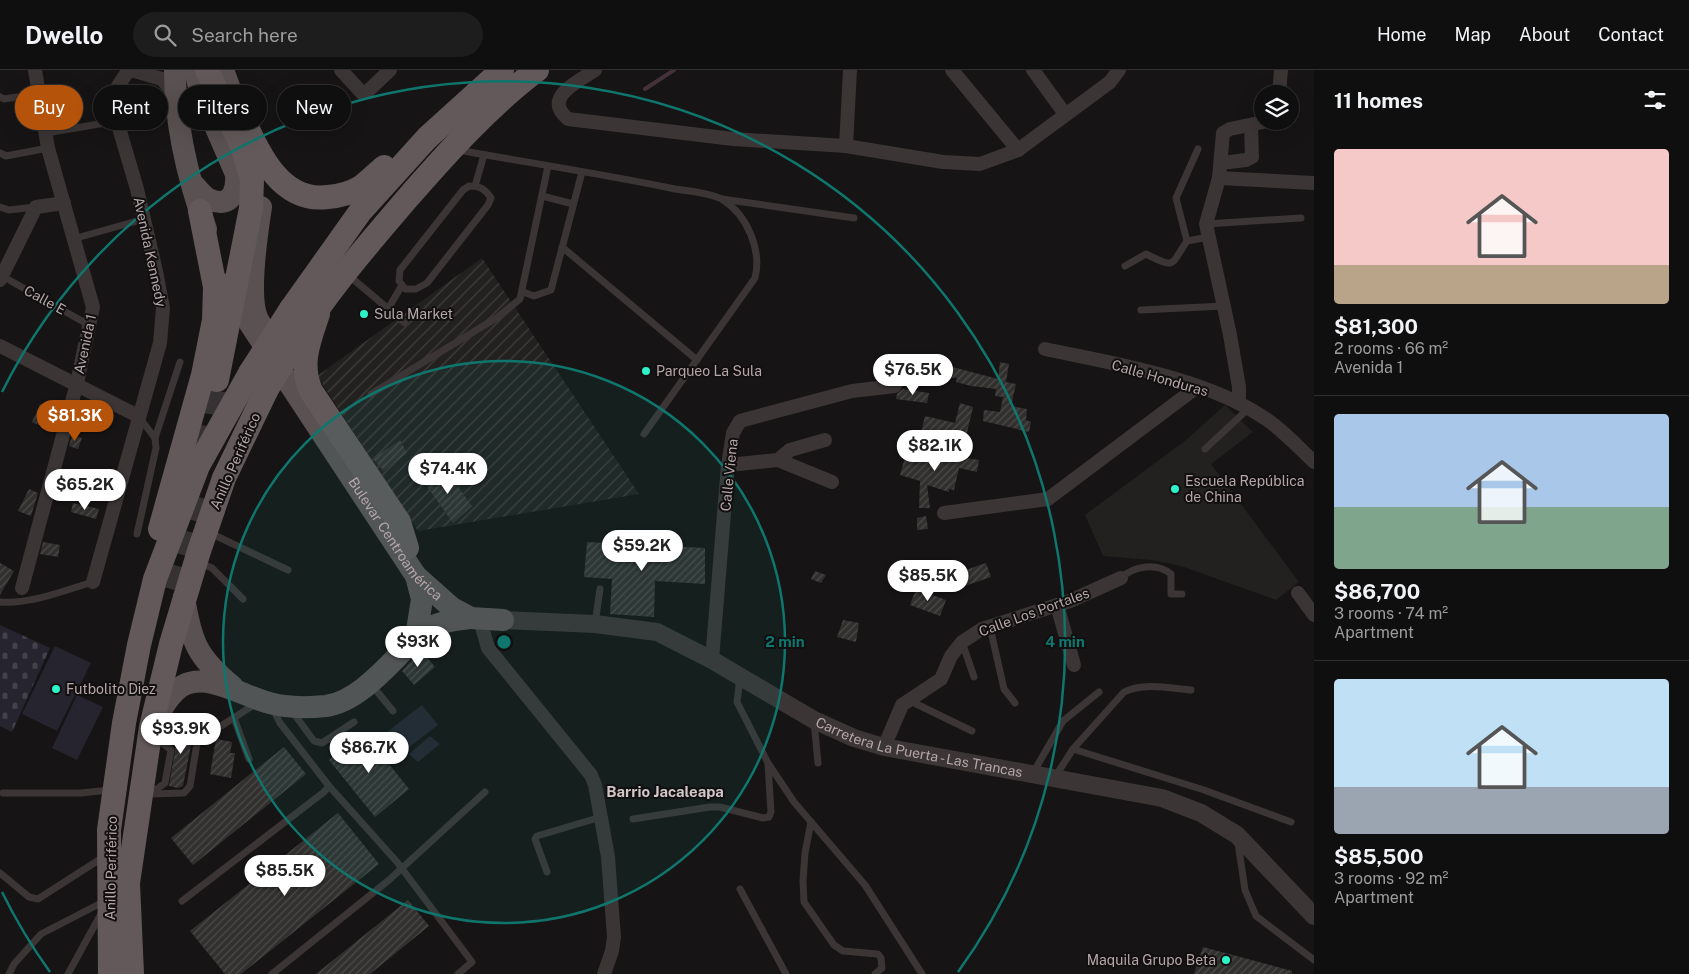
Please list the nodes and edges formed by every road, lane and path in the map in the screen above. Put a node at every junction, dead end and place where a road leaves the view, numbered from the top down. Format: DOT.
graph roads {
  1 [pos="35,70"];
  2 [pos="132,70"];
  3 [pos="175,70"];
  4 [pos="195,70"];
  5 [pos="207,70"];
  6 [pos="224,70"];
  7 [pos="341,70"];
  8 [pos="390,70"];
  9 [pos="502,70"];
  10 [pos="538,70"];
  11 [pos="595,70"];
  12 [pos="850,70"];
  13 [pos="952,70"];
  14 [pos="1033,70"];
  15 [pos="1120,70"];
  16 [pos="1281,70"];
  17 [pos="37,85"];
  18 [pos="119,85"];
  19 [pos="229,85"];
  20 [pos="1280,85"];
  21 [pos="175,95"];
  22 [pos="0,97"];
  23 [pos="15,97"];
  24 [pos="1065,114"];
  25 [pos="93,125"];
  26 [pos="1252,125"];
  27 [pos="45,130"];
  28 [pos="119,130"];
  29 [pos="245,130"];
  30 [pos="249,130"];
  31 [pos="46,133"];
  32 [pos="427,138"];
  33 [pos="846,146"];
  34 [pos="48,148"];
  35 [pos="452,149"];
  36 [pos="1198,149"];
  37 [pos="1018,150"];
  38 [pos="0,153"];
  39 [pos="484,155"];
  40 [pos="1221,163"];
  41 [pos="548,166"];
  42 [pos="582,172"];
  43 [pos="1219,178"];
  44 [pos="1314,183"];
  45 [pos="193,184"];
  46 [pos="475,186"];
  47 [pos="542,196"];
  48 [pos="722,199"];
  49 [pos="64,203"];
  50 [pos="573,204"];
  51 [pos="0,207"];
  52 [pos="36,207"];
  53 [pos="200,212"];
  54 [pos="854,218"];
  55 [pos="1301,218"];
  56 [pos="144,219"];
  57 [pos="1208,231"];
  58 [pos="74,239"];
  59 [pos="1187,241"];
  60 [pos="562,247"];
  61 [pos="1125,266"];
  62 [pos="2,272"];
  63 [pos="345,272"];
  64 [pos="402,286"];
  65 [pos="523,292"];
  66 [pos="322,303"];
  67 [pos="1224,306"];
  68 [pos="388,308"];
  69 [pos="1141,310"];
  70 [pos="300,316"];
  71 [pos="406,323"];
  72 [pos="89,325"];
  73 [pos="0,346"];
  74 [pos="1045,349"];
  75 [pos="697,360"];
  76 [pos="180,362"];
  77 [pos="217,380"];
  78 [pos="76,383"];
  79 [pos="895,386"];
  80 [pos="1197,387"];
  81 [pos="371,394"];
  82 [pos="1244,406"];
  83 [pos="138,416"];
  84 [pos="644,434"];
  85 [pos="155,438"];
  86 [pos="825,440"];
  87 [pos="1205,449"];
  88 [pos="778,460"];
  89 [pos="1314,462"];
  90 [pos="728,465"];
  91 [pos="832,482"];
  92 [pos="944,513"];
  93 [pos="206,530"];
  94 [pos="137,534"];
  95 [pos="407,548"];
  96 [pos="196,560"];
  97 [pos="288,570"];
  98 [pos="416,576"];
  99 [pos="1121,578"];
  100 [pos="93,582"];
  101 [pos="22,588"];
  102 [pos="170,588"];
  103 [pos="600,589"];
  104 [pos="1298,593"];
  105 [pos="1182,594"];
  106 [pos="243,599"];
  107 [pos="0,602"];
  108 [pos="1057,605"];
  109 [pos="1314,614"];
  110 [pos="476,619"];
  111 [pos="503,620"];
  112 [pos="595,624"];
  113 [pos="990,626"];
  114 [pos="416,637"];
  115 [pos="962,642"];
  116 [pos="712,660"];
  117 [pos="1074,665"];
  118 [pos="740,677"];
  119 [pos="974,677"];
  120 [pos="369,682"];
  121 [pos="1191,690"];
  122 [pos="1100,692"];
  123 [pos="908,700"];
  124 [pos="266,701"];
  125 [pos="1015,703"];
  126 [pos="393,711"];
  127 [pos="234,718"];
  128 [pos="814,720"];
  129 [pos="354,722"];
  130 [pos="151,730"];
  131 [pos="972,731"];
  132 [pos="884,747"];
  133 [pos="1073,749"];
  134 [pos="249,759"];
  135 [pos="768,763"];
  136 [pos="818,763"];
  137 [pos="1033,773"];
  138 [pos="1055,777"];
  139 [pos="329,786"];
  140 [pos="115,789"];
  141 [pos="485,792"];
  142 [pos="3,793"];
  143 [pos="145,798"];
  144 [pos="601,817"];
  145 [pos="634,819"];
  146 [pos="811,822"];
  147 [pos="1291,822"];
  148 [pos="1237,835"];
  149 [pos="110,853"];
  150 [pos="401,868"];
  151 [pos="547,872"];
  152 [pos="0,873"];
  153 [pos="128,883"];
  154 [pos="740,889"];
  155 [pos="110,898"];
  156 [pos="182,901"];
  157 [pos="1314,916"];
  158 [pos="1314,960"];
  159 [pos="9,974"];
  160 [pos="68,974"];
  161 [pos="110,974"];
  162 [pos="132,974"];
  163 [pos="272,974"];
  164 [pos="458,974"];
  165 [pos="604,974"];
  166 [pos="786,974"];
  167 [pos="875,974"];
  168 [pos="922,974"];
  1 -- 17 [label="street, Avenida 1"];
  2 -- 18 [label="street, Avenida Kennedy"];
  2 -- 21 [label="street, Avenida Kennedy"];
  3 -- 21 [label="main road, Bulevar Centroamérica"];
  4 -- 45 [label="main road"];
  5 -- 77 [label="highway, bridge"];
  6 -- 19 [label="main road, Bulevar Centroamérica"];
  7 -- 8 [label="street"];
  9 -- 32 [label="highway, Anillo Periférico"];
  10 -- 35 [label="highway, Anillo Periférico"];
  11 -- 33 [label="street"];
  12 -- 33 [label="street"];
  13 -- 37 [label="street"];
  14 -- 24 [label="street"];
  15 -- 24 [label="street"];
  16 -- 20 [label="street"];
  21 -- 45 [label="main road, Bulevar Centroamérica"];
  22 -- 23 [label="lane"];
  24 -- 37 [label="street"];
  25 -- 31 [label="lane"];
  26 -- 40 [label="street"];
  26 -- 40 [label="street"];
  27 -- 31 [label="street, Avenida 1"];
  28 -- 56 [label="street, Avenida Kennedy"];
  29 -- 95 [label="main road, Bulevar Centroamérica"];
  30 -- 32 [label="highway"];
  31 -- 34 [label="street, Avenida 1"];
  32 -- 70 [label="highway, Anillo Periférico"];
  33 -- 37 [label="street"];
  34 -- 38 [label="lane"];
  34 -- 49 [label="street, Avenida 1"];
  35 -- 39 [label="lane"];
  35 -- 63 [label="highway, Anillo Periférico"];
  36 -- 59 [label="lane"];
  39 -- 41 [label="lane"];
  39 -- 46 [label="lane"];
  40 -- 43 [label="street"];
  41 -- 42 [label="lane"];
  41 -- 47 [label="lane"];
  42 -- 48 [label="lane"];
  42 -- 50 [label="lane"];
  43 -- 44 [label="street"];
  43 -- 57 [label="street"];
  45 -- 53 [label="main road, Bulevar Centroamérica"];
  46 -- 64 [label="lane"];
  46 -- 64 [label="lane"];
  47 -- 50 [label="lane"];
  47 -- 65 [label="lane"];
  48 -- 54 [label="lane"];
  48 -- 75 [label="lane"];
  49 -- 52 [label="street"];
  49 -- 58 [label="street, Avenida 1"];
  50 -- 60 [label="lane"];
  51 -- 52 [label="lane"];
  52 -- 62 [label="street"];
  53 -- 98 [label="main road, Bulevar Centroamérica"];
  53 -- 102 [label="highway"];
  55 -- 57 [label="lane"];
  56 -- 58 [label="lane"];
  56 -- 83 [label="street, Avenida Kennedy"];
  57 -- 59 [label="lane"];
  57 -- 67 [label="street"];
  58 -- 72 [label="street, Avenida 1"];
  59 -- 61 [label="lane"];
  60 -- 65 [label="lane"];
  60 -- 75 [label="lane"];
  62 -- 72 [label="lane, Calle E"];
  63 -- 66 [label="highway, Anillo Periférico"];
  63 -- 68 [label="lane"];
  64 -- 68 [label="lane"];
  65 -- 81 [label="lane"];
  66 -- 70 [label="highway, Anillo Periférico"];
  66 -- 95 [label="highway"];
  67 -- 69 [label="lane"];
  67 -- 82 [label="street"];
  68 -- 71 [label="lane"];
  70 -- 93 [label="highway, Anillo Periférico, bridge"];
  70 -- 102 [label="highway, Anillo Periférico, bridge"];
  72 -- 78 [label="street, Avenida 1"];
  73 -- 78 [label="street"];
  74 -- 80 [label="street, Calle Honduras"];
  75 -- 84 [label="lane"];
  76 -- 85 [label="lane"];
  78 -- 83 [label="street"];
  78 -- 101 [label="street, Avenida 1"];
  79 -- 90 [label="street, Calle Viena"];
  80 -- 82 [label="street, Calle Honduras"];
  80 -- 92 [label="street"];
  82 -- 87 [label="lane"];
  82 -- 89 [label="street, Calle Honduras"];
  83 -- 85 [label="lane"];
  83 -- 100 [label="street, Avenida Kennedy"];
  85 -- 94 [label="lane"];
  86 -- 88 [label="street"];
  88 -- 90 [label="street"];
  88 -- 91 [label="street"];
  90 -- 116 [label="street, Calle Viena"];
  93 -- 96 [label="highway, Anillo Periférico"];
  93 -- 97 [label="lane"];
  95 -- 111 [label="main road, Bulevar Centroamérica"];
  96 -- 102 [label="highway, Anillo Periférico"];
  96 -- 106 [label="lane"];
  98 -- 110 [label="main road, Bulevar Centroamérica"];
  98 -- 114 [label="main road"];
  99 -- 105 [label="lane"];
  99 -- 108 [label="street, Calle Los Portales"];
  100 -- 107 [label="lane"];
  102 -- 124 [label="main road"];
  102 -- 130 [label="highway, Anillo Periférico"];
  102 -- 140 [label="highway, Anillo Periférico"];
  102 -- 153 [label="highway"];
  103 -- 112 [label="lane"];
  104 -- 109 [label="street"];
  108 -- 113 [label="street, Calle Los Portales"];
  108 -- 117 [label="street"];
  110 -- 111 [label="main road, Bulevar Centroamérica"];
  110 -- 114 [label="main road"];
  110 -- 144 [label="street"];
  111 -- 112 [label="street, Carretera La Puerta - Las Trancas"];
  112 -- 116 [label="street, Carretera La Puerta - Las Trancas"];
  113 -- 115 [label="street, Calle Los Portales"];
  113 -- 125 [label="lane"];
  114 -- 120 [label="main road"];
  115 -- 119 [label="lane"];
  115 -- 123 [label="street, Calle Los Portales"];
  116 -- 118 [label="street, Carretera La Puerta - Las Trancas"];
  118 -- 128 [label="street, Carretera La Puerta - Las Trancas"];
  118 -- 135 [label="lane"];
  120 -- 124 [label="main road"];
  120 -- 126 [label="lane"];
  121 -- 133 [label="lane"];
  122 -- 137 [label="lane"];
  123 -- 131 [label="lane"];
  123 -- 132 [label="street, Calle Los Portales"];
  124 -- 127 [label="lane"];
  124 -- 129 [label="lane"];
  124 -- 130 [label="main road"];
  124 -- 139 [label="lane"];
  127 -- 134 [label="lane"];
  127 -- 143 [label="lane"];
  128 -- 132 [label="street, Carretera La Puerta - Las Trancas"];
  128 -- 136 [label="lane"];
  130 -- 143 [label="highway, Anillo Periférico"];
  130 -- 143 [label="lane"];
  132 -- 137 [label="street, Carretera La Puerta - Las Trancas"];
  133 -- 138 [label="lane"];
  133 -- 147 [label="lane"];
  135 -- 145 [label="lane"];
  135 -- 146 [label="lane"];
  137 -- 138 [label="street, Carretera La Puerta - Las Trancas"];
  138 -- 148 [label="street, Carretera La Puerta - Las Trancas"];
  139 -- 150 [label="lane"];
  139 -- 156 [label="lane"];
  140 -- 142 [label="lane"];
  140 -- 149 [label="highway, Anillo Periférico"];
  141 -- 150 [label="lane"];
  143 -- 153 [label="highway, Anillo Periférico"];
  144 -- 151 [label="lane"];
  144 -- 165 [label="street"];
  146 -- 167 [label="lane"];
  146 -- 168 [label="lane"];
  148 -- 157 [label="street, Carretera La Puerta - Las Trancas"];
  148 -- 158 [label="lane"];
  149 -- 152 [label="lane"];
  149 -- 155 [label="highway, Anillo Periférico"];
  150 -- 163 [label="lane"];
  150 -- 164 [label="lane"];
  153 -- 162 [label="highway, Anillo Periférico"];
  154 -- 166 [label="lane"];
  155 -- 159 [label="lane"];
  155 -- 160 [label="lane"];
  155 -- 161 [label="highway, Anillo Periférico"];
}
